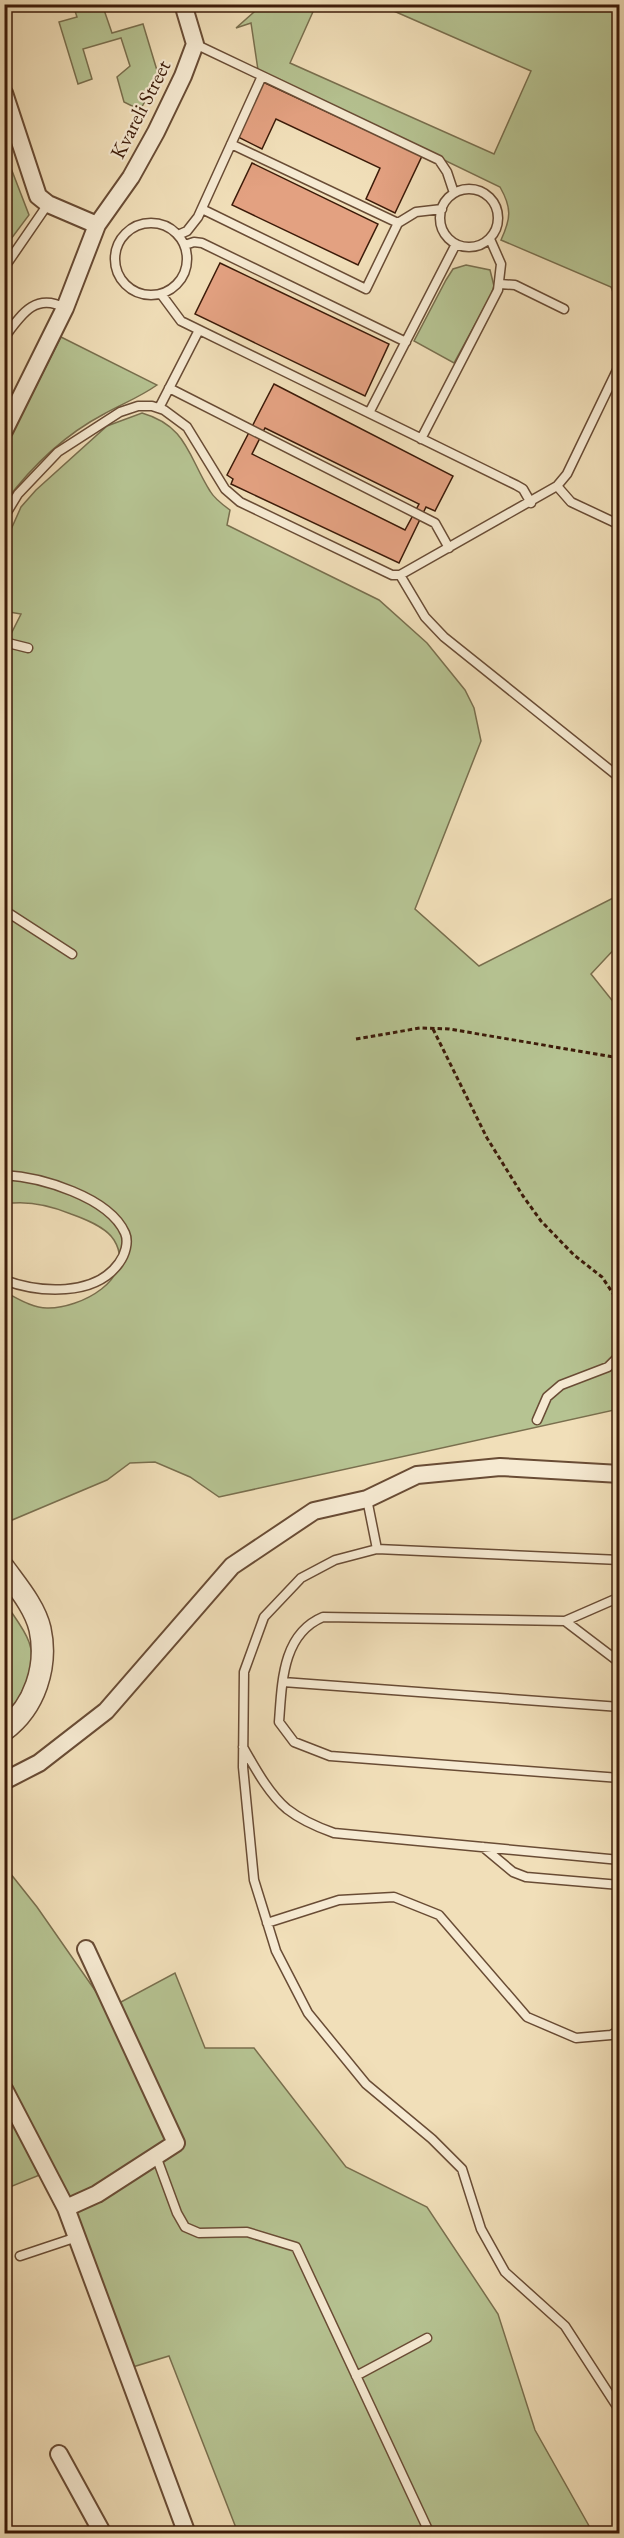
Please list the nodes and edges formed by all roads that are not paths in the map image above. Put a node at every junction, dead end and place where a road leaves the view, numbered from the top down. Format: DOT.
graph roads {
  1 [pos="183,4"];
  2 [pos="195,44"];
  3 [pos="261,75"];
  4 [pos="4,93"];
  5 [pos="231,144"];
  6 [pos="454,194"];
  7 [pos="48,204"];
  8 [pos="202,209"];
  9 [pos="442,209"];
  10 [pos="398,222"];
  11 [pos="97,225"];
  12 [pos="178,235"];
  13 [pos="490,239"];
  14 [pos="456,244"];
  15 [pos="185,245"];
  16 [pos="4,268"];
  17 [pos="500,284"];
  18 [pos="161,294"];
  19 [pos="65,308"];
  20 [pos="564,309"];
  21 [pos="199,330"];
  22 [pos="4,338"];
  23 [pos="406,342"];
  24 [pos="620,364"];
  25 [pos="169,388"];
  26 [pos="159,408"];
  27 [pos="369,413"];
  28 [pos="4,431"];
  29 [pos="421,439"];
  30 [pos="557,486"];
  31 [pos="531,503"];
  32 [pos="4,517"];
  33 [pos="620,525"];
  34 [pos="449,548"];
  35 [pos="400,575"];
  36 [pos="4,642"];
  37 [pos="28,648"];
  38 [pos="620,778"];
  39 [pos="4,910"];
  40 [pos="72,954"];
  41 [pos="4,1175"];
  42 [pos="4,1280"];
  43 [pos="620,1355"];
  44 [pos="537,1420"];
  45 [pos="620,1474"];
  46 [pos="367,1499"];
  47 [pos="377,1550"];
  48 [pos="620,1560"];
  49 [pos="4,1568"];
  50 [pos="620,1597"];
  51 [pos="565,1621"];
  52 [pos="620,1659"];
  53 [pos="282,1682"];
  54 [pos="620,1707"];
  55 [pos="4,1730"];
  56 [pos="243,1747"];
  57 [pos="620,1778"];
  58 [pos="4,1781"];
  59 [pos="482,1847"];
  60 [pos="620,1860"];
  61 [pos="620,1886"];
  62 [pos="267,1923"];
  63 [pos="86,1949"];
  64 [pos="620,2030"];
  65 [pos="4,2089"];
  66 [pos="156,2156"];
  67 [pos="66,2208"];
  68 [pos="77,2237"];
  69 [pos="20,2256"];
  70 [pos="427,2338"];
  71 [pos="356,2376"];
  72 [pos="620,2411"];
  73 [pos="59,2454"];
  74 [pos="103,2534"];
  75 [pos="187,2534"];
  76 [pos="430,2534"];
  1 -- 2 [label="street, Kvareli Street"];
  2 -- 3 [label="lane"];
  2 -- 11 [label="street, Kvareli Street"];
  3 -- 5 [label="lane"];
  3 -- 6 [label="lane"];
  4 -- 7 [label="street"];
  5 -- 8 [label="lane"];
  5 -- 10 [label="lane"];
  6 -- 9 [label="lane"];
  6 -- 13 [label="lane"];
  7 -- 11 [label="street"];
  7 -- 16 [label="lane"];
  8 -- 10 [label="lane"];
  8 -- 12 [label="lane"];
  9 -- 10 [label="lane"];
  9 -- 14 [label="lane"];
  11 -- 19 [label="street, Kvareli Street"];
  12 -- 15 [label="lane"];
  12 -- 18 [label="lane"];
  13 -- 14 [label="lane"];
  13 -- 17 [label="lane"];
  14 -- 23 [label="lane"];
  15 -- 18 [label="lane"];
  15 -- 23 [label="lane"];
  17 -- 20 [label="lane"];
  17 -- 29 [label="lane"];
  18 -- 21 [label="lane"];
  19 -- 22 [label="lane"];
  19 -- 28 [label="street, Kvareli Street"];
  21 -- 25 [label="lane"];
  21 -- 27 [label="lane"];
  23 -- 27 [label="lane"];
  24 -- 30 [label="lane"];
  25 -- 26 [label="lane"];
  25 -- 34 [label="lane"];
  26 -- 32 [label="lane"];
  26 -- 35 [label="lane"];
  27 -- 29 [label="lane"];
  29 -- 31 [label="lane"];
  30 -- 31 [label="lane"];
  30 -- 33 [label="lane"];
  31 -- 34 [label="lane"];
  34 -- 35 [label="lane"];
  35 -- 38 [label="lane"];
  36 -- 37 [label="lane"];
  39 -- 40 [label="lane"];
  41 -- 42 [label="lane"];
  43 -- 44 [label="lane"];
  45 -- 46 [label="street"];
  46 -- 47 [label="lane"];
  46 -- 58 [label="street"];
  47 -- 48 [label="lane"];
  47 -- 56 [label="lane"];
  49 -- 55 [label="street"];
  50 -- 51 [label="lane"];
  51 -- 52 [label="lane"];
  51 -- 53 [label="lane"];
  53 -- 54 [label="lane"];
  53 -- 57 [label="lane"];
  56 -- 59 [label="lane"];
  56 -- 62 [label="lane"];
  59 -- 60 [label="lane"];
  59 -- 61 [label="lane"];
  62 -- 64 [label="lane"];
  62 -- 72 [label="lane"];
  63 -- 66 [label="street"];
  65 -- 67 [label="street"];
  66 -- 67 [label="street"];
  66 -- 71 [label="lane"];
  67 -- 68 [label="street"];
  68 -- 69 [label="lane"];
  68 -- 75 [label="street"];
  70 -- 71 [label="lane"];
  71 -- 76 [label="lane"];
  73 -- 74 [label="street"];
}
